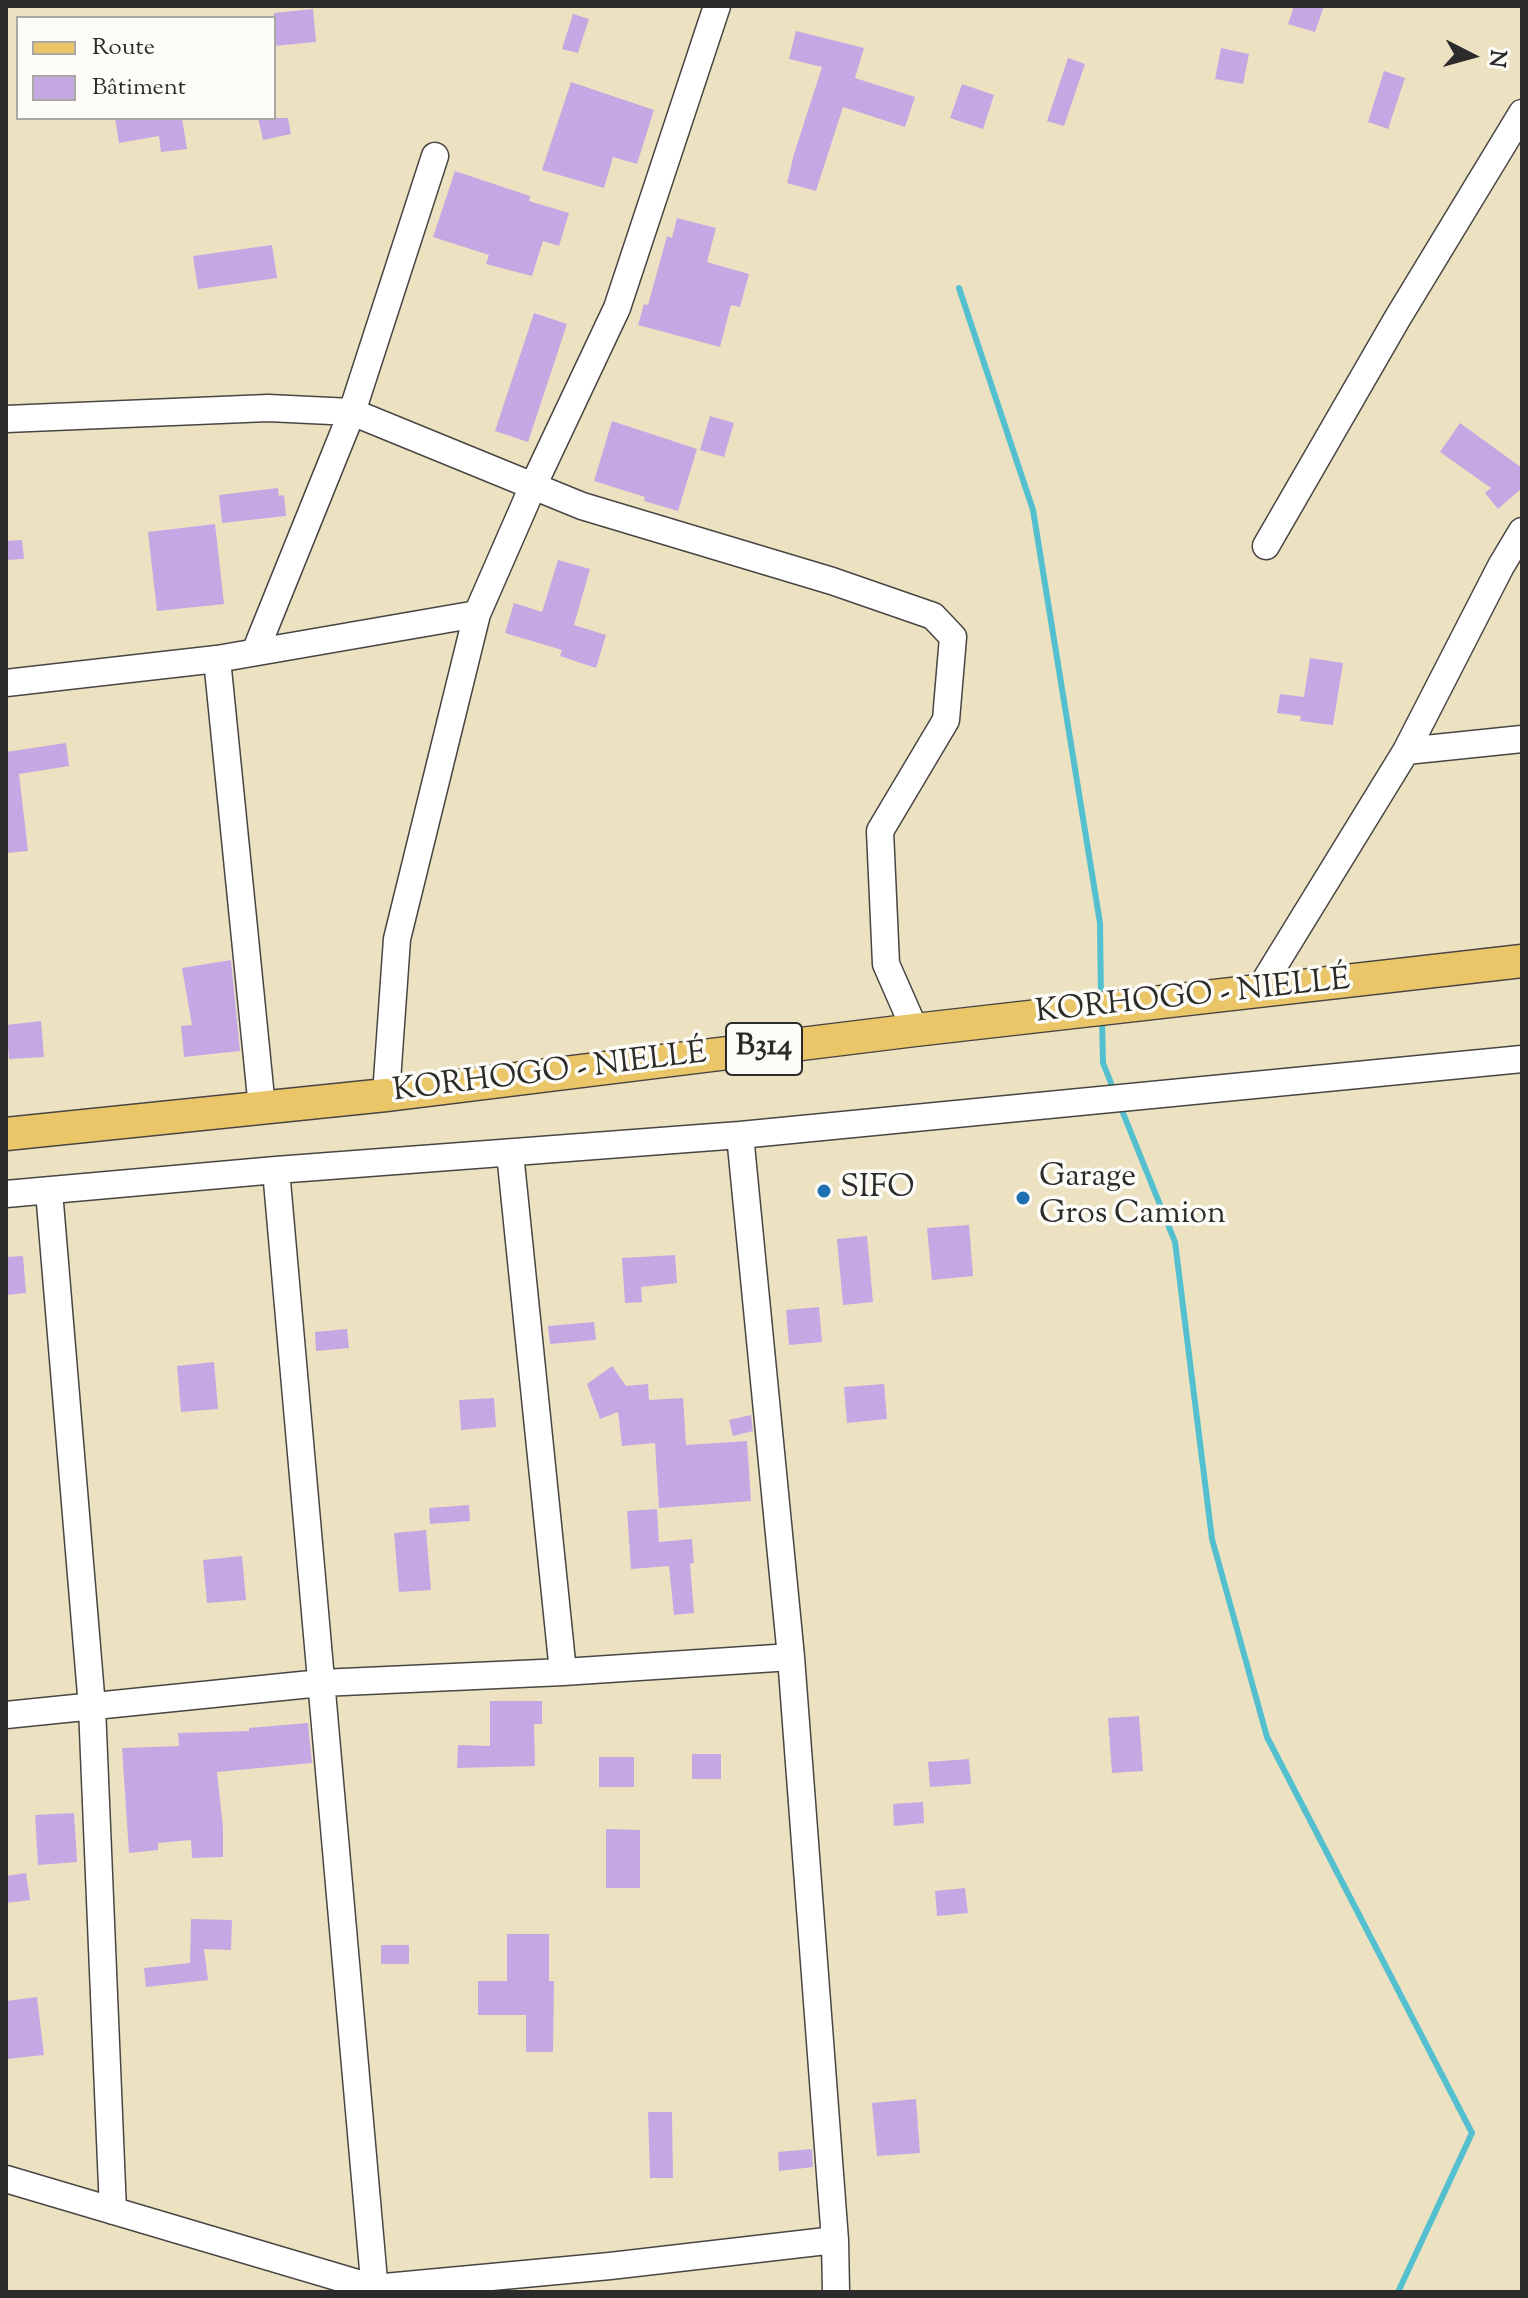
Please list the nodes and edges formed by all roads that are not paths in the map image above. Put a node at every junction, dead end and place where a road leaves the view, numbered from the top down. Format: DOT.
graph roads {
  1 [pos="717,6"];
  2 [pos="1522,113"];
  3 [pos="435,156"];
  4 [pos="352,412"];
  5 [pos="6,419"];
  6 [pos="533,486"];
  7 [pos="1522,531"];
  8 [pos="1266,546"];
  9 [pos="1511,560"];
  10 [pos="477,614"];
  11 [pos="255,652"];
  12 [pos="217,659"];
  13 [pos="6,683"];
  14 [pos="1522,739"];
  15 [pos="1406,751"];
  16 [pos="1522,961"];
  17 [pos="1258,992"];
  18 [pos="915,1030"];
  19 [pos="1522,1059"];
  20 [pos="386,1095"];
  21 [pos="262,1108"];
  22 [pos="6,1134"];
  23 [pos="740,1135"];
  24 [pos="510,1153"];
  25 [pos="276,1170"];
  26 [pos="49,1191"];
  27 [pos="6,1194"];
  28 [pos="791,1657"];
  29 [pos="563,1672"];
  30 [pos="321,1683"];
  31 [pos="92,1707"];
  32 [pos="6,1715"];
  33 [pos="6,2179"];
  34 [pos="113,2211"];
  35 [pos="835,2240"];
  36 [pos="375,2290"];
  37 [pos="836,2292"];
  1 -- 6 [label="street"];
  2 -- 8 [label="street"];
  3 -- 4 [label="street"];
  4 -- 5 [label="street"];
  4 -- 6 [label="street"];
  4 -- 11 [label="street"];
  6 -- 10 [label="street"];
  6 -- 18 [label="street"];
  7 -- 9 [label="street"];
  9 -- 15 [label="street"];
  10 -- 11 [label="street"];
  10 -- 20 [label="street"];
  11 -- 12 [label="street"];
  12 -- 13 [label="street"];
  12 -- 21 [label="street"];
  14 -- 15 [label="street"];
  15 -- 17 [label="street"];
  16 -- 17 [label="main road, KORHOGO - NIELLÉ / B314"];
  17 -- 18 [label="main road, KORHOGO - NIELLÉ / B314"];
  18 -- 20 [label="main road, KORHOGO - NIELLÉ / B314"];
  19 -- 23 [label="street"];
  20 -- 21 [label="main road, KORHOGO - NIELLÉ / B314"];
  21 -- 22 [label="main road, KORHOGO - NIELLÉ / B314"];
  23 -- 24 [label="street"];
  23 -- 28 [label="street"];
  24 -- 25 [label="street"];
  24 -- 29 [label="street"];
  25 -- 26 [label="street"];
  25 -- 30 [label="street"];
  26 -- 27 [label="street"];
  26 -- 31 [label="street"];
  28 -- 29 [label="street"];
  28 -- 35 [label="street"];
  29 -- 30 [label="street"];
  30 -- 31 [label="street"];
  30 -- 36 [label="street"];
  31 -- 32 [label="street"];
  31 -- 34 [label="street"];
  33 -- 34 [label="street"];
  34 -- 36 [label="street"];
  35 -- 36 [label="street"];
  35 -- 37 [label="street"];
}
